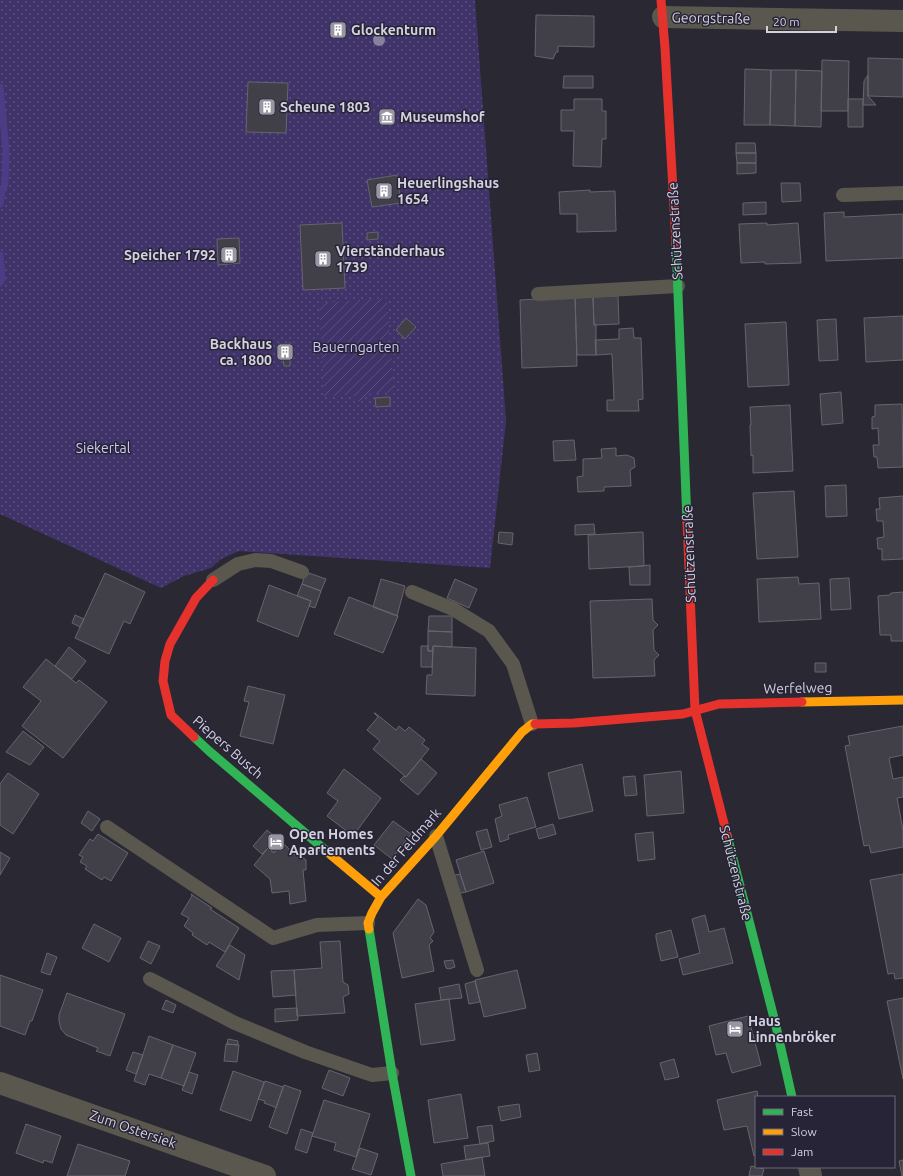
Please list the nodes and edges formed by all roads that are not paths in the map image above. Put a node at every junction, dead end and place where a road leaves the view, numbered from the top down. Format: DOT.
graph roads {
  1 [pos="662,9"];
  2 [pos="903,21"];
  3 [pos="903,193"];
  4 [pos="843,195"];
  5 [pos="678,286"];
  6 [pos="538,294"];
  7 [pos="302,572"];
  8 [pos="213,580"];
  9 [pos="412,592"];
  10 [pos="903,700"];
  11 [pos="695,710"];
  12 [pos="532,724"];
  13 [pos="107,827"];
  14 [pos="436,836"];
  15 [pos="381,897"];
  16 [pos="368,923"];
  17 [pos="477,970"];
  18 [pos="150,979"];
  19 [pos="392,1073"];
  20 [pos="0,1083"];
  21 [pos="792,1096"];
  22 [pos="265,1176"];
  23 [pos="411,1176"];
  1 -- 2 [label="street, Georgstraße"];
  1 -- 5 [label="street, Schützenstraße"];
  3 -- 4 [label="lane"];
  5 -- 6 [label="lane"];
  5 -- 11 [label="street, Schützenstraße"];
  7 -- 8 [label="lane"];
  8 -- 15 [label="street, Piepers Busch"];
  9 -- 12 [label="lane"];
  10 -- 11 [label="street, Werfelweg"];
  11 -- 12 [label="street"];
  11 -- 21 [label="street, Schützenstraße"];
  12 -- 14 [label="street, In der Feldmark"];
  13 -- 16 [label="lane"];
  14 -- 15 [label="street, In der Feldmark"];
  14 -- 17 [label="lane"];
  15 -- 16 [label="street, In der Feldmark"];
  16 -- 19 [label="street"];
  18 -- 19 [label="lane"];
  19 -- 23 [label="street"];
  20 -- 22 [label="street, Zum Ostersiek"];
}
